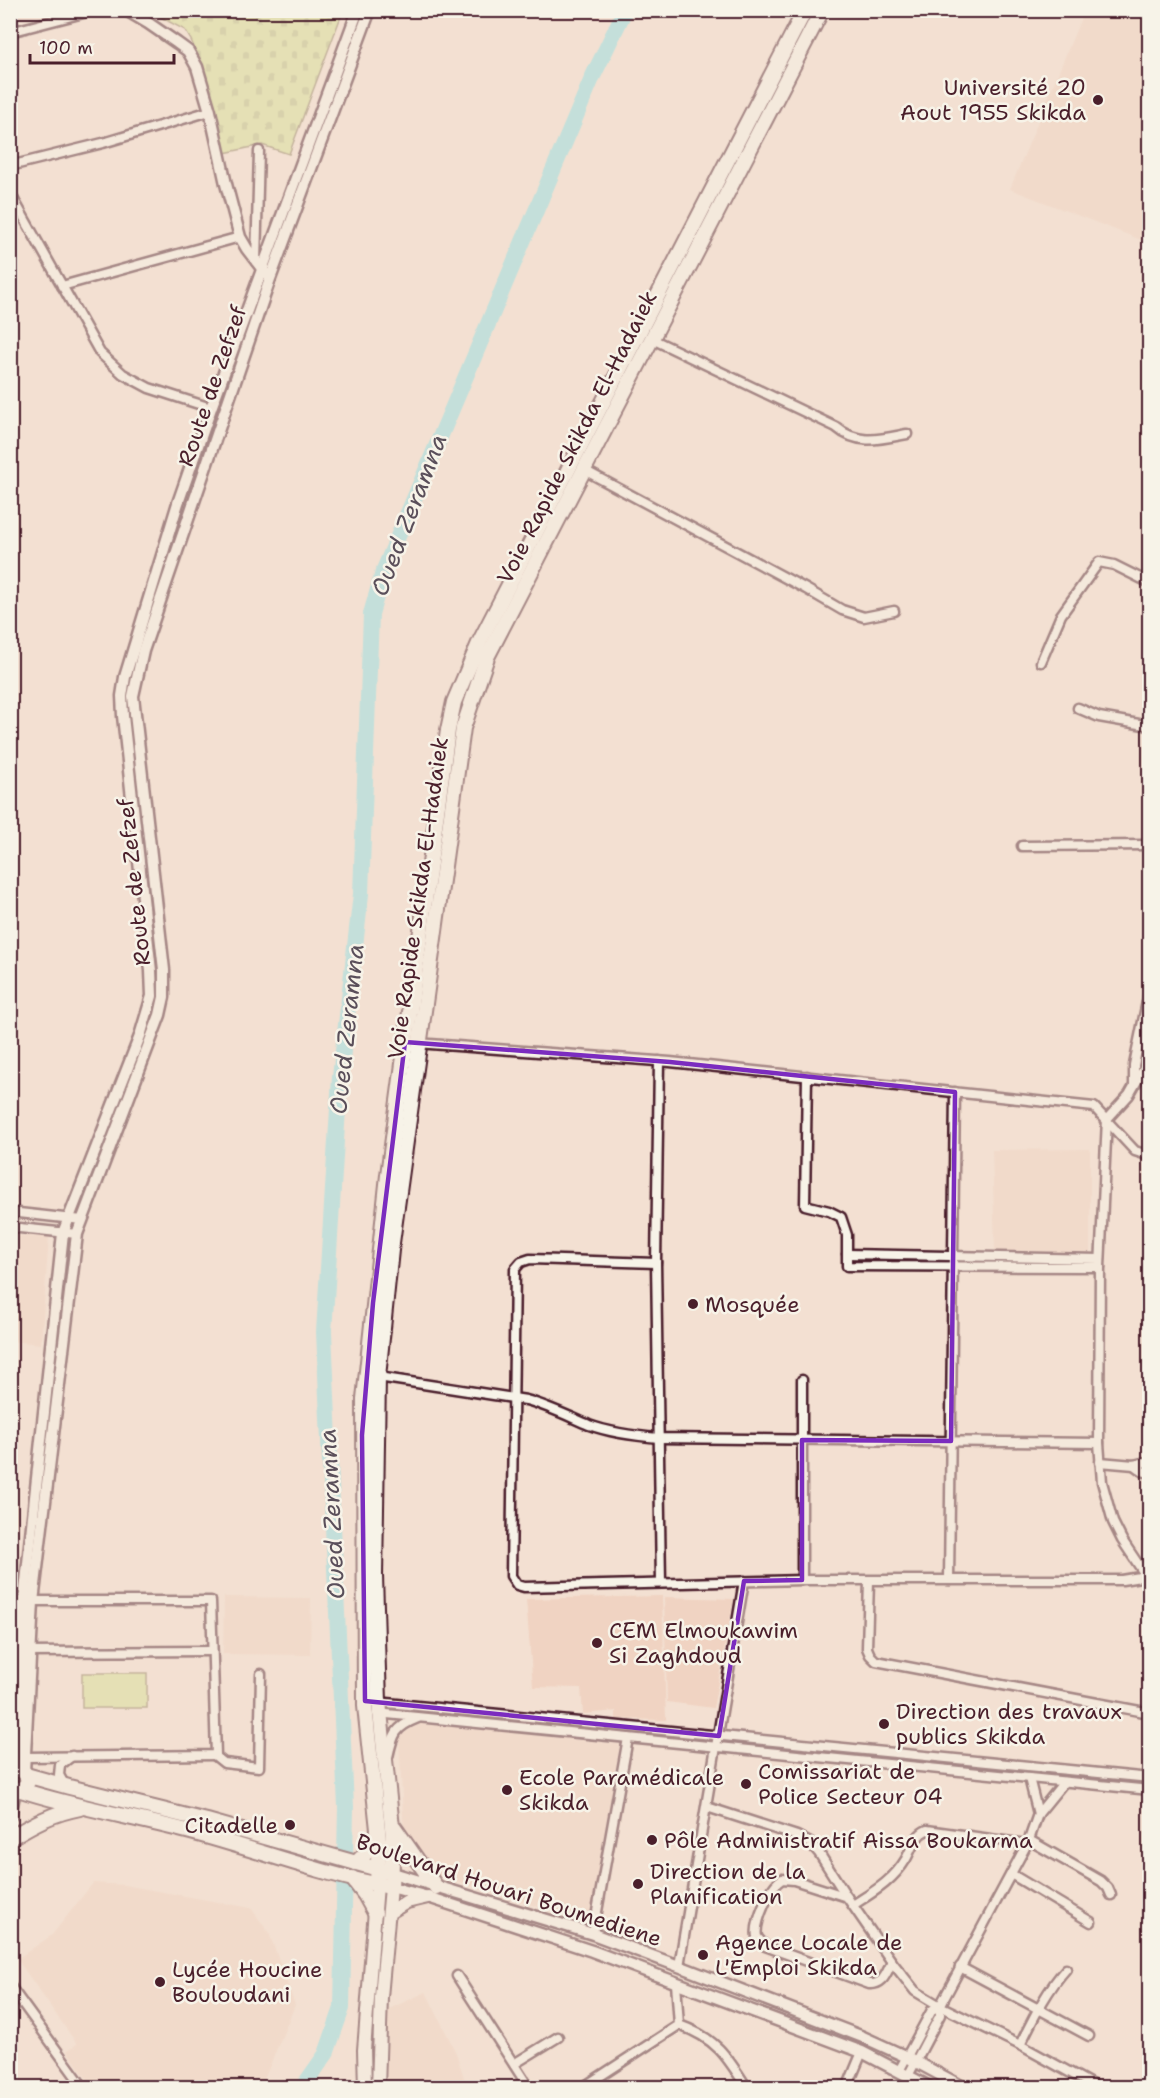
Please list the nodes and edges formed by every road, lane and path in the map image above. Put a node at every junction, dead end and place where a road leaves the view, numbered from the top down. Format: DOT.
graph roads {
  1 [pos="95,10"];
  2 [pos="126,10"];
  3 [pos="358,10"];
  4 [pos="370,10"];
  5 [pos="805,10"];
  6 [pos="822,10"];
  7 [pos="10,32"];
  8 [pos="210,111"];
  9 [pos="259,151"];
  10 [pos="10,166"];
  11 [pos="10,193"];
  12 [pos="240,237"];
  13 [pos="259,265"];
  14 [pos="270,279"];
  15 [pos="62,286"];
  16 [pos="652,339"];
  17 [pos="211,408"];
  18 [pos="907,434"];
  19 [pos="584,470"];
  20 [pos="1149,583"];
  21 [pos="894,611"];
  22 [pos="1041,662"];
  23 [pos="1078,708"];
  24 [pos="1149,726"];
  25 [pos="1149,845"];
  26 [pos="1022,846"];
  27 [pos="1149,987"];
  28 [pos="405,1042"];
  29 [pos="420,1043"];
  30 [pos="1149,1047"];
  31 [pos="659,1061"];
  32 [pos="807,1076"];
  33 [pos="1134,1085"];
  34 [pos="955,1092"];
  35 [pos="1107,1119"];
  36 [pos="1149,1156"];
  37 [pos="10,1212"];
  38 [pos="68,1218"];
  39 [pos="82,1220"];
  40 [pos="10,1227"];
  41 [pos="63,1233"];
  42 [pos="77,1234"];
  43 [pos="847,1254"];
  44 [pos="953,1256"];
  45 [pos="656,1263"];
  46 [pos="1100,1263"];
  47 [pos="953,1267"];
  48 [pos="378,1377"];
  49 [pos="802,1380"];
  50 [pos="514,1398"];
  51 [pos="659,1438"];
  52 [pos="802,1440"];
  53 [pos="951,1441"];
  54 [pos="1099,1443"];
  55 [pos="1149,1461"];
  56 [pos="1100,1462"];
  57 [pos="1134,1465"];
  58 [pos="1149,1473"];
  59 [pos="1148,1579"];
  60 [pos="802,1580"];
  61 [pos="949,1580"];
  62 [pos="744,1581"];
  63 [pos="869,1581"];
  64 [pos="661,1583"];
  65 [pos="10,1601"];
  66 [pos="28,1602"];
  67 [pos="212,1651"];
  68 [pos="26,1652"];
  69 [pos="261,1674"];
  70 [pos="373,1707"];
  71 [pos="1149,1713"];
  72 [pos="421,1717"];
  73 [pos="719,1736"];
  74 [pos="628,1738"];
  75 [pos="717,1747"];
  76 [pos="214,1755"];
  77 [pos="72,1756"];
  78 [pos="387,1766"];
  79 [pos="17,1768"];
  80 [pos="1029,1778"];
  81 [pos="1149,1778"];
  82 [pos="1064,1782"];
  83 [pos="65,1786"];
  84 [pos="16,1789"];
  85 [pos="1149,1790"];
  86 [pos="707,1807"];
  87 [pos="89,1808"];
  88 [pos="1038,1814"];
  89 [pos="10,1816"];
  90 [pos="392,1825"];
  91 [pos="378,1826"];
  92 [pos="10,1838"];
  93 [pos="1028,1842"];
  94 [pos="356,1863"];
  95 [pos="378,1869"];
  96 [pos="1011,1874"];
  97 [pos="352,1878"];
  98 [pos="392,1880"];
  99 [pos="377,1885"];
  100 [pos="432,1892"];
  101 [pos="1111,1895"];
  102 [pos="847,1897"];
  103 [pos="853,1905"];
  104 [pos="382,1913"];
  105 [pos="1091,1922"];
  106 [pos="593,1935"];
  107 [pos="892,1962"];
  108 [pos="679,1966"];
  109 [pos="960,1967"];
  110 [pos="1066,1969"];
  111 [pos="457,1976"];
  112 [pos="676,1983"];
  113 [pos="10,1986"];
  114 [pos="940,2006"];
  115 [pos="1038,2008"];
  116 [pos="679,2025"];
  117 [pos="1089,2036"];
  118 [pos="558,2037"];
  119 [pos="1020,2045"];
  120 [pos="862,2052"];
  121 [pos="911,2059"];
  122 [pos="514,2064"];
  123 [pos="903,2073"];
  124 [pos="84,2088"];
  125 [pos="365,2088"];
  126 [pos="378,2088"];
  127 [pos="529,2088"];
  128 [pos="582,2088"];
  129 [pos="747,2088"];
  130 [pos="847,2088"];
  131 [pos="931,2088"];
  132 [pos="965,2088"];
  133 [pos="1098,2088"];
  1 -- 7 [label="street"];
  2 -- 8 [label="main road"];
  3 -- 13 [label="main road, Route de Zefzef"];
  4 -- 14 [label="main road, Route de Zefzef"];
  5 -- 28 [label="highway, Voie Rapide Skikda El-Hadaiek"];
  6 -- 16 [label="highway, Voie Rapide Skikda El-Hadaiek"];
  8 -- 10 [label="street"];
  8 -- 12 [label="main road"];
  9 -- 13 [label="street"];
  11 -- 15 [label="street"];
  12 -- 13 [label="main road"];
  12 -- 15 [label="street"];
  13 -- 14 [label="main road"];
  13 -- 17 [label="main road, Route de Zefzef"];
  14 -- 39 [label="main road, Route de Zefzef"];
  15 -- 17 [label="street"];
  16 -- 18 [label="street"];
  16 -- 19 [label="highway, Voie Rapide Skikda El-Hadaiek"];
  17 -- 38 [label="main road, Route de Zefzef"];
  19 -- 21 [label="street"];
  19 -- 29 [label="highway, Voie Rapide Skikda El-Hadaiek"];
  20 -- 22 [label="street"];
  23 -- 24 [label="street"];
  25 -- 26 [label="street"];
  27 -- 33 [label="street"];
  28 -- 29 [label="street"];
  28 -- 70 [label="highway, Voie Rapide Skikda El-Hadaiek"];
  29 -- 31 [label="street"];
  29 -- 48 [label="highway, Voie Rapide Skikda El-Hadaiek"];
  30 -- 33 [label="street"];
  31 -- 32 [label="street"];
  31 -- 45 [label="street"];
  32 -- 34 [label="street"];
  32 -- 43 [label="street"];
  33 -- 35 [label="street"];
  34 -- 35 [label="street"];
  34 -- 44 [label="street"];
  35 -- 36 [label="street"];
  35 -- 46 [label="street"];
  37 -- 38 [label="street"];
  38 -- 39 [label="street"];
  38 -- 41 [label="main road, Route de Zefzef"];
  39 -- 42 [label="main road, Route de Zefzef"];
  40 -- 41 [label="street"];
  41 -- 42 [label="street"];
  41 -- 66 [label="main road, Route de Zefzef"];
  42 -- 66 [label="main road, Route de Zefzef"];
  43 -- 44 [label="street"];
  43 -- 47 [label="street"];
  44 -- 46 [label="street"];
  44 -- 47 [label="street"];
  45 -- 50 [label="street"];
  45 -- 51 [label="street"];
  46 -- 47 [label="street"];
  46 -- 54 [label="street"];
  47 -- 53 [label="street"];
  48 -- 50 [label="street"];
  48 -- 70 [label="highway, Voie Rapide Skikda El-Hadaiek"];
  49 -- 52 [label="street"];
  50 -- 51 [label="street"];
  50 -- 64 [label="street"];
  51 -- 52 [label="street"];
  51 -- 64 [label="street"];
  52 -- 53 [label="street"];
  52 -- 60 [label="street"];
  53 -- 54 [label="street"];
  53 -- 61 [label="street"];
  54 -- 56 [label="street"];
  55 -- 57 [label="street"];
  56 -- 57 [label="street"];
  56 -- 59 [label="street"];
  57 -- 58 [label="street"];
  59 -- 61 [label="street"];
  60 -- 62 [label="street"];
  60 -- 63 [label="street"];
  61 -- 63 [label="street"];
  62 -- 64 [label="street"];
  62 -- 73 [label="street"];
  63 -- 71 [label="street"];
  65 -- 66 [label="street"];
  66 -- 67 [label="street"];
  66 -- 68 [label="main road, Route de Zefzef"];
  67 -- 68 [label="street"];
  67 -- 76 [label="street"];
  68 -- 79 [label="main road, Route de Zefzef"];
  69 -- 76 [label="street"];
  70 -- 72 [label="street"];
  70 -- 73 [label="street"];
  70 -- 78 [label="highway, Voie Rapide Skikda El-Hadaiek"];
  70 -- 91 [label="highway, Voie Rapide Skikda El-Hadaiek"];
  72 -- 74 [label="street"];
  72 -- 78 [label="street"];
  73 -- 75 [label="street"];
  73 -- 81 [label="street"];
  74 -- 75 [label="street"];
  74 -- 106 [label="street"];
  75 -- 80 [label="street"];
  75 -- 86 [label="street"];
  76 -- 77 [label="street"];
  77 -- 79 [label="street"];
  77 -- 83 [label="street"];
  78 -- 90 [label="highway, Voie Rapide Skikda El-Hadaiek"];
  79 -- 83 [label="highway, Boulevard Houari Boumediene"];
  79 -- 84 [label="highway"];
  80 -- 82 [label="street"];
  80 -- 88 [label="street"];
  82 -- 85 [label="street"];
  82 -- 88 [label="street"];
  83 -- 94 [label="highway, Boulevard Houari Boumediene"];
  84 -- 87 [label="highway, Boulevard Houari Boumediene"];
  84 -- 89 [label="main road"];
  86 -- 102 [label="street"];
  86 -- 108 [label="street"];
  87 -- 92 [label="highway"];
  87 -- 97 [label="highway, Boulevard Houari Boumediene"];
  88 -- 93 [label="street"];
  90 -- 98 [label="highway, Voie Rapide Skikda El-Hadaiek"];
  90 -- 100 [label="highway"];
  91 -- 94 [label="highway"];
  91 -- 95 [label="highway, Voie Rapide Skikda El-Hadaiek"];
  93 -- 96 [label="street"];
  93 -- 101 [label="street"];
  93 -- 103 [label="street"];
  94 -- 95 [label="highway, Boulevard Houari Boumediene"];
  95 -- 98 [label="highway, Boulevard Houari Boumediene"];
  95 -- 99 [label="highway, Voie Rapide Skikda El-Hadaiek"];
  96 -- 105 [label="street"];
  96 -- 109 [label="street"];
  97 -- 99 [label="highway, Boulevard Houari Boumediene"];
  97 -- 104 [label="highway"];
  98 -- 99 [label="highway, Boulevard Houari Boumediene"];
  98 -- 100 [label="main road, Boulevard Houari Boumediene"];
  98 -- 104 [label="main road"];
  99 -- 104 [label="main road"];
  100 -- 104 [label="main road"];
  100 -- 106 [label="main road, Boulevard Houari Boumediene"];
  100 -- 112 [label="main road, Boulevard Houari Boumediene"];
  102 -- 103 [label="street"];
  102 -- 107 [label="street"];
  103 -- 107 [label="street"];
  104 -- 125 [label="main road"];
  104 -- 126 [label="main road"];
  106 -- 108 [label="main road, Boulevard Houari Boumediene"];
  107 -- 114 [label="street"];
  108 -- 112 [label="main road"];
  108 -- 121 [label="main road, Boulevard Houari Boumediene"];
  109 -- 114 [label="street"];
  109 -- 115 [label="street"];
  110 -- 115 [label="street"];
  111 -- 122 [label="street"];
  112 -- 116 [label="street"];
  112 -- 120 [label="main road, Boulevard Houari Boumediene"];
  113 -- 124 [label="street"];
  114 -- 119 [label="street"];
  114 -- 121 [label="street"];
  115 -- 117 [label="street"];
  115 -- 119 [label="street"];
  116 -- 128 [label="street"];
  116 -- 129 [label="street"];
  118 -- 122 [label="street"];
  119 -- 133 [label="street"];
  120 -- 123 [label="main road, Boulevard Houari Boumediene"];
  120 -- 130 [label="street"];
  121 -- 123 [label="street"];
  121 -- 132 [label="main road, Boulevard Houari Boumediene"];
  122 -- 127 [label="street"];
  123 -- 131 [label="main road, Boulevard Houari Boumediene"];
}
